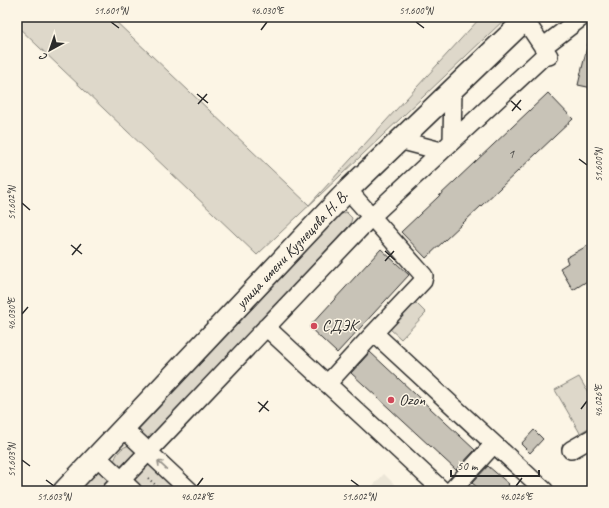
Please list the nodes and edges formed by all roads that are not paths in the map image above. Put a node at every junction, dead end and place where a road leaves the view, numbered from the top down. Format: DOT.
graph roads {
  1 [pos="582,17"];
  2 [pos="527,18"];
  3 [pos="547,53"];
  4 [pos="453,89"];
  5 [pos="399,140"];
  6 [pos="447,146"];
  7 [pos="348,190"];
  8 [pos="372,216"];
  9 [pos="266,327"];
  10 [pos="374,333"];
  11 [pos="327,384"];
  12 [pos="123,428"];
  13 [pos="592,438"];
  14 [pos="494,444"];
  15 [pos="571,450"];
  16 [pos="148,452"];
  17 [pos="96,456"];
  18 [pos="122,487"];
  19 [pos="64,491"];
  20 [pos="190,491"];
  21 [pos="443,491"];
  22 [pos="451,491"];
  23 [pos="545,491"];
  1 -- 3 [label="street"];
  2 -- 3 [label="street"];
  2 -- 4 [label="main road, улица имени Кузнецова Н. В."];
  3 -- 6 [label="street"];
  4 -- 5 [label="main road, улица имени Кузнецова Н. В."];
  4 -- 6 [label="street"];
  5 -- 6 [label="street"];
  5 -- 7 [label="main road, улица имени Кузнецова Н. В."];
  6 -- 8 [label="street"];
  7 -- 8 [label="street"];
  7 -- 12 [label="main road, улица имени Кузнецова Н. В."];
  8 -- 9 [label="street"];
  8 -- 10 [label="street"];
  9 -- 11 [label="street"];
  9 -- 16 [label="street"];
  10 -- 11 [label="street"];
  10 -- 14 [label="street"];
  11 -- 21 [label="street"];
  12 -- 16 [label="street"];
  12 -- 17 [label="main road, улица имени Кузнецова Н. В."];
  13 -- 15 [label="street"];
  14 -- 22 [label="street"];
  14 -- 23 [label="street"];
  16 -- 18 [label="street"];
  20 -- 16 [label="street, one-way"];
  17 -- 18 [label="street"];
  17 -- 19 [label="main road, улица имени Кузнецова Н. В."];
}
